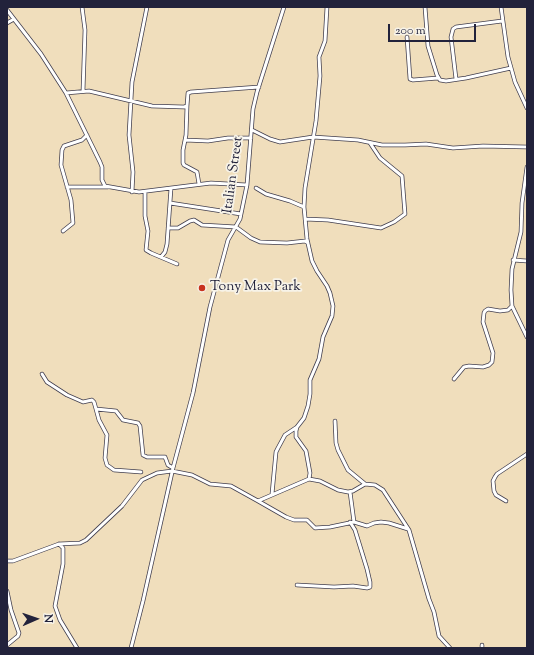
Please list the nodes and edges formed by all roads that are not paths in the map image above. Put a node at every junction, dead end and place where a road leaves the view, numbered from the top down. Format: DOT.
graph roads {
  1 [pos="82,7"];
  2 [pos="147,7"];
  3 [pos="284,7"];
  4 [pos="327,7"];
  5 [pos="424,7"];
  6 [pos="501,7"];
  7 [pos="7,10"];
  8 [pos="14,19"];
  9 [pos="502,21"];
  10 [pos="7,23"];
  11 [pos="406,37"];
  12 [pos="511,68"];
  13 [pos="438,78"];
  14 [pos="456,79"];
  15 [pos="259,87"];
  16 [pos="83,91"];
  17 [pos="66,93"];
  18 [pos="132,100"];
  19 [pos="187,106"];
  20 [pos="527,107"];
  21 [pos="252,130"];
  22 [pos="87,136"];
  23 [pos="313,137"];
  24 [pos="251,138"];
  25 [pos="185,140"];
  26 [pos="370,143"];
  27 [pos="527,147"];
  28 [pos="527,168"];
  29 [pos="199,184"];
  30 [pos="247,185"];
  31 [pos="67,187"];
  32 [pos="108,187"];
  33 [pos="171,188"];
  34 [pos="256,188"];
  35 [pos="132,192"];
  36 [pos="145,192"];
  37 [pos="170,203"];
  38 [pos="304,207"];
  39 [pos="242,214"];
  40 [pos="305,219"];
  41 [pos="236,227"];
  42 [pos="168,228"];
  43 [pos="63,231"];
  44 [pos="308,243"];
  45 [pos="161,257"];
  46 [pos="513,260"];
  47 [pos="527,261"];
  48 [pos="177,264"];
  49 [pos="512,306"];
  50 [pos="527,337"];
  51 [pos="42,374"];
  52 [pos="454,379"];
  53 [pos="96,409"];
  54 [pos="334,421"];
  55 [pos="297,427"];
  56 [pos="527,454"];
  57 [pos="173,470"];
  58 [pos="141,472"];
  59 [pos="309,479"];
  60 [pos="365,484"];
  61 [pos="350,492"];
  62 [pos="272,494"];
  63 [pos="506,500"];
  64 [pos="258,501"];
  65 [pos="352,522"];
  66 [pos="409,530"];
  67 [pos="59,544"];
  68 [pos="7,561"];
  69 [pos="298,584"];
  70 [pos="7,591"];
  71 [pos="7,645"];
  72 [pos="77,648"];
  73 [pos="131,648"];
  74 [pos="450,648"];
  1 -- 16 [label="street"];
  2 -- 18 [label="street"];
  3 -- 15 [label="street, Italian Street"];
  4 -- 23 [label="street"];
  5 -- 13 [label="street"];
  6 -- 9 [label="street"];
  7 -- 8 [label="street"];
  8 -- 10 [label="street"];
  8 -- 17 [label="street"];
  9 -- 12 [label="street"];
  9 -- 14 [label="street"];
  11 -- 13 [label="street"];
  12 -- 14 [label="street"];
  12 -- 20 [label="street"];
  13 -- 14 [label="street"];
  15 -- 19 [label="street"];
  15 -- 21 [label="street, Italian Street"];
  16 -- 17 [label="street"];
  16 -- 18 [label="street"];
  17 -- 22 [label="street"];
  18 -- 19 [label="street"];
  18 -- 35 [label="street"];
  19 -- 25 [label="street"];
  21 -- 23 [label="street"];
  21 -- 24 [label="street, Italian Street"];
  22 -- 31 [label="street"];
  22 -- 32 [label="street"];
  23 -- 26 [label="street"];
  23 -- 38 [label="street"];
  24 -- 25 [label="street"];
  24 -- 30 [label="street, Italian Street"];
  25 -- 29 [label="street"];
  26 -- 27 [label="street"];
  26 -- 40 [label="street"];
  28 -- 46 [label="street"];
  29 -- 30 [label="street"];
  29 -- 33 [label="street"];
  30 -- 39 [label="street, Italian Street"];
  31 -- 32 [label="street"];
  31 -- 43 [label="street"];
  32 -- 35 [label="street"];
  33 -- 36 [label="street"];
  33 -- 37 [label="street"];
  34 -- 38 [label="street"];
  35 -- 36 [label="street"];
  36 -- 45 [label="street"];
  37 -- 39 [label="street"];
  37 -- 42 [label="street"];
  38 -- 40 [label="street"];
  39 -- 41 [label="street, Italian Street"];
  40 -- 44 [label="street"];
  41 -- 42 [label="street"];
  41 -- 44 [label="street"];
  41 -- 57 [label="street, Italian Street"];
  42 -- 45 [label="street"];
  44 -- 55 [label="street"];
  45 -- 48 [label="street"];
  46 -- 47 [label="street"];
  46 -- 49 [label="street"];
  49 -- 50 [label="street"];
  49 -- 52 [label="street"];
  51 -- 53 [label="street"];
  53 -- 57 [label="street"];
  53 -- 58 [label="street"];
  54 -- 60 [label="street"];
  55 -- 59 [label="street"];
  55 -- 62 [label="street"];
  56 -- 63 [label="street"];
  57 -- 64 [label="street"];
  57 -- 67 [label="street"];
  57 -- 73 [label="street, Italian Street"];
  59 -- 61 [label="street"];
  59 -- 62 [label="street"];
  60 -- 61 [label="street"];
  60 -- 66 [label="street"];
  61 -- 65 [label="street"];
  62 -- 64 [label="street"];
  64 -- 65 [label="street"];
  65 -- 66 [label="street"];
  65 -- 69 [label="street"];
  66 -- 74 [label="street"];
  67 -- 68 [label="street"];
  67 -- 72 [label="street"];
  70 -- 71 [label="street"];
}
